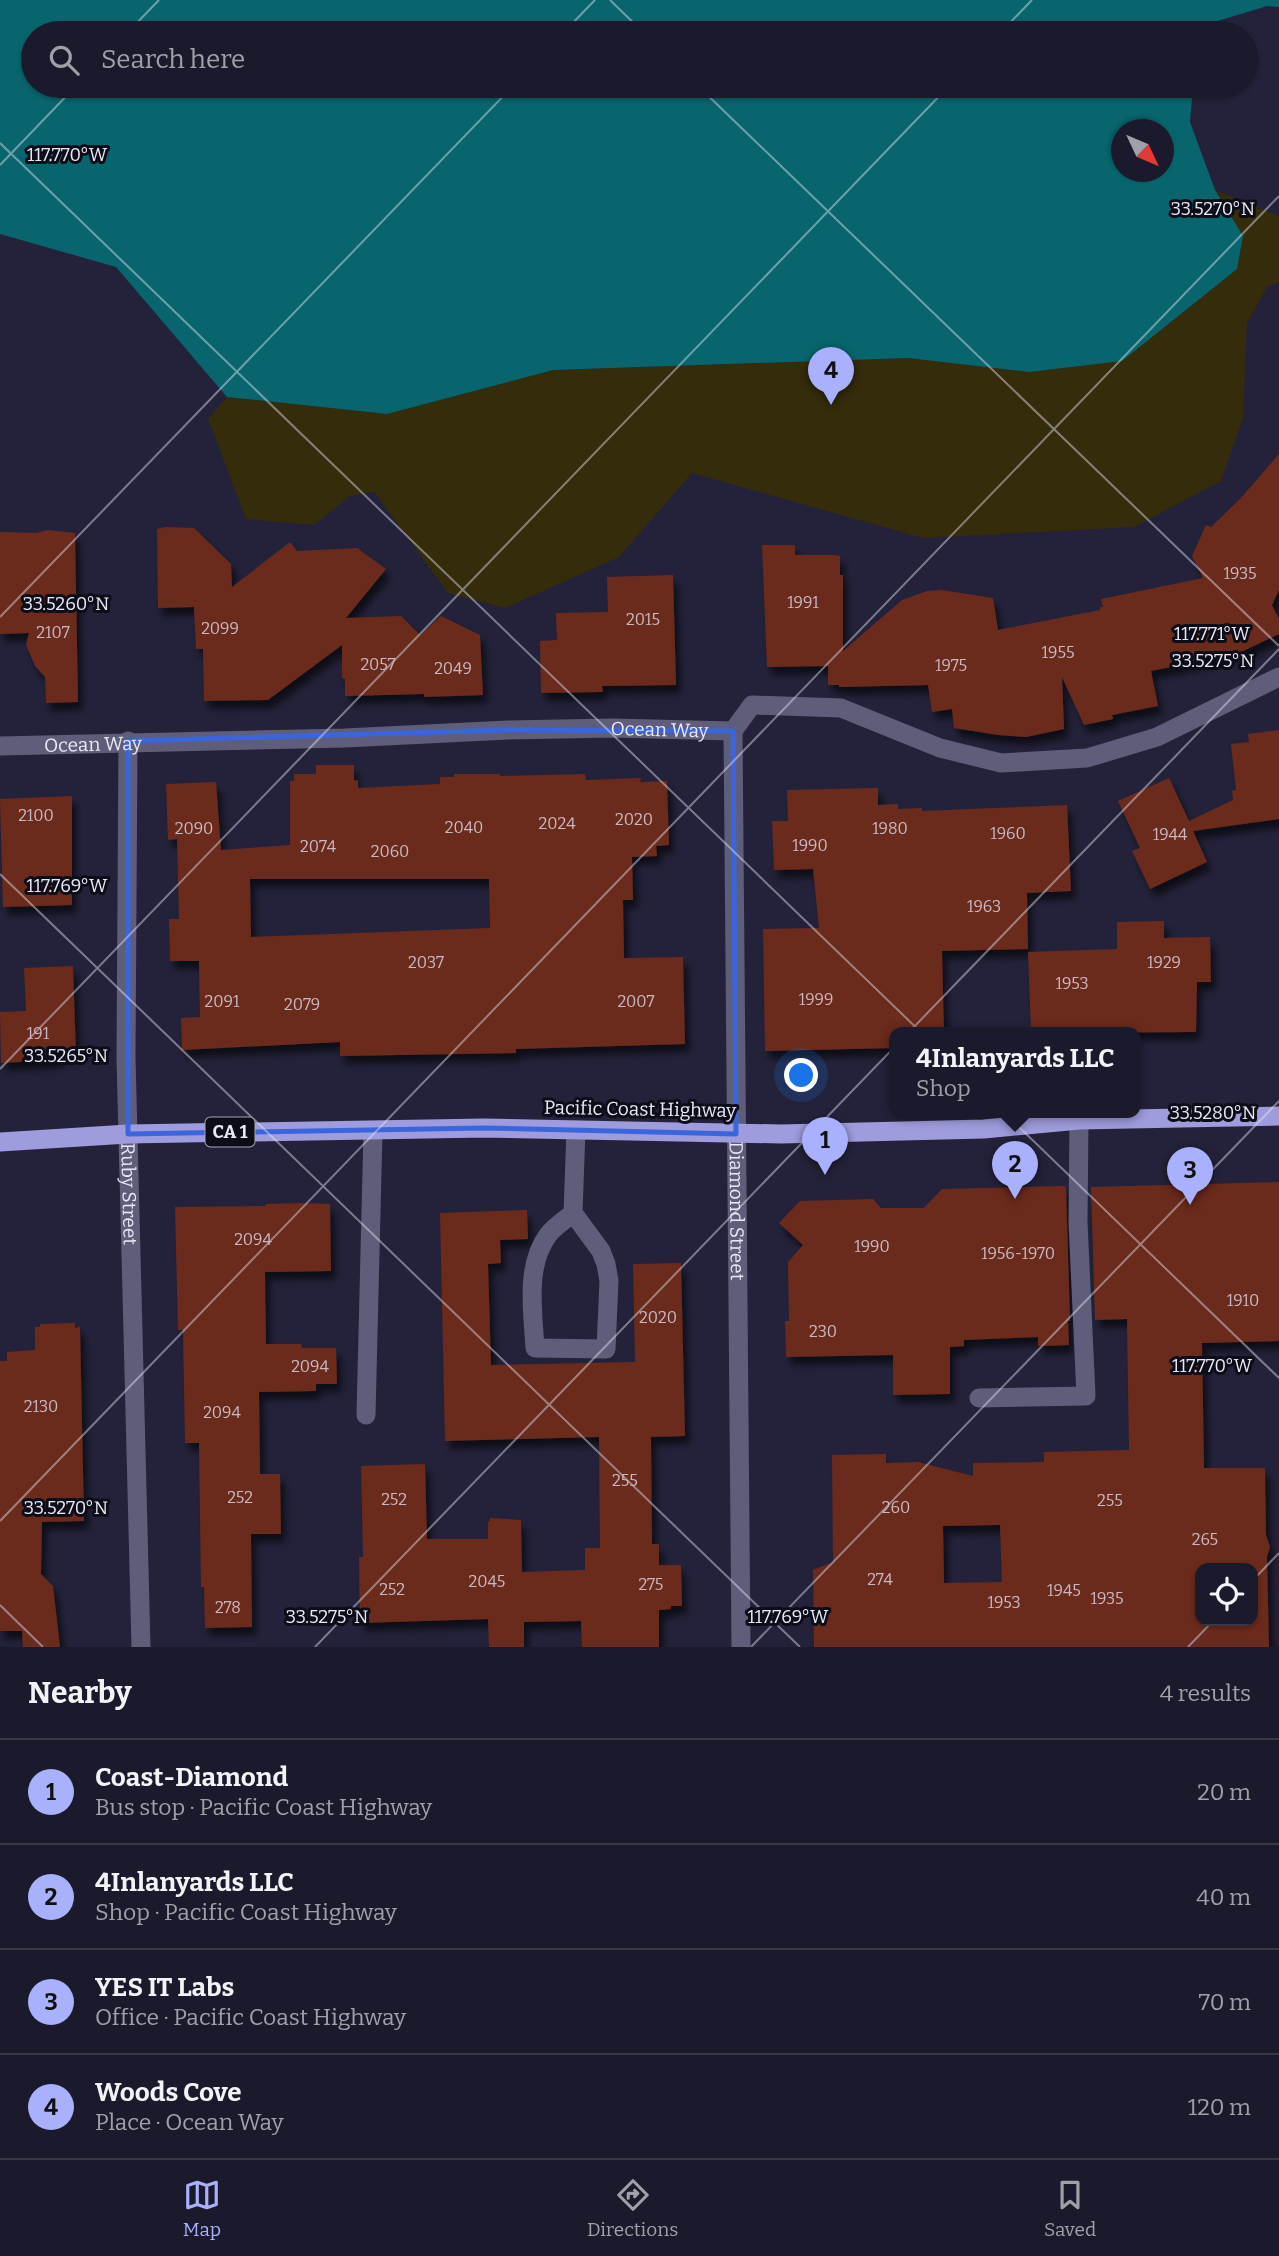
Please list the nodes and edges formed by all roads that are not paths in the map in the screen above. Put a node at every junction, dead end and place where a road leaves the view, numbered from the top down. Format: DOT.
graph roads {
  1 [pos="1279,677"];
  2 [pos="733,731"];
  3 [pos="128,741"];
  4 [pos="0,746"];
  5 [pos="1279,1116"];
  6 [pos="1079,1120"];
  7 [pos="576,1130"];
  8 [pos="373,1131"];
  9 [pos="128,1134"];
  10 [pos="736,1134"];
  11 [pos="0,1142"];
  12 [pos="573,1213"];
  13 [pos="979,1398"];
  14 [pos="366,1415"];
  15 [pos="141,1647"];
  16 [pos="741,1647"];
  1 -- 2 [label="street, Ocean Way"];
  2 -- 3 [label="street, Ocean Way"];
  2 -- 10 [label="street, Diamond Street"];
  3 -- 4 [label="street, Ocean Way"];
  3 -- 9 [label="street, Ruby Street"];
  5 -- 6 [label="highway, Pacific Coast Highway / CA 1"];
  6 -- 10 [label="highway, Pacific Coast Highway / CA 1"];
  6 -- 13 [label="street"];
  7 -- 8 [label="highway, Pacific Coast Highway / CA 1"];
  7 -- 10 [label="highway, Pacific Coast Highway / CA 1"];
  7 -- 12 [label="street"];
  8 -- 9 [label="highway, Pacific Coast Highway / CA 1"];
  8 -- 14 [label="street"];
  9 -- 11 [label="highway, Pacific Coast Highway / CA 1"];
  9 -- 15 [label="street, Ruby Street"];
  10 -- 16 [label="street, Diamond Street"];
  12 -- 12 [label="street"];
}
